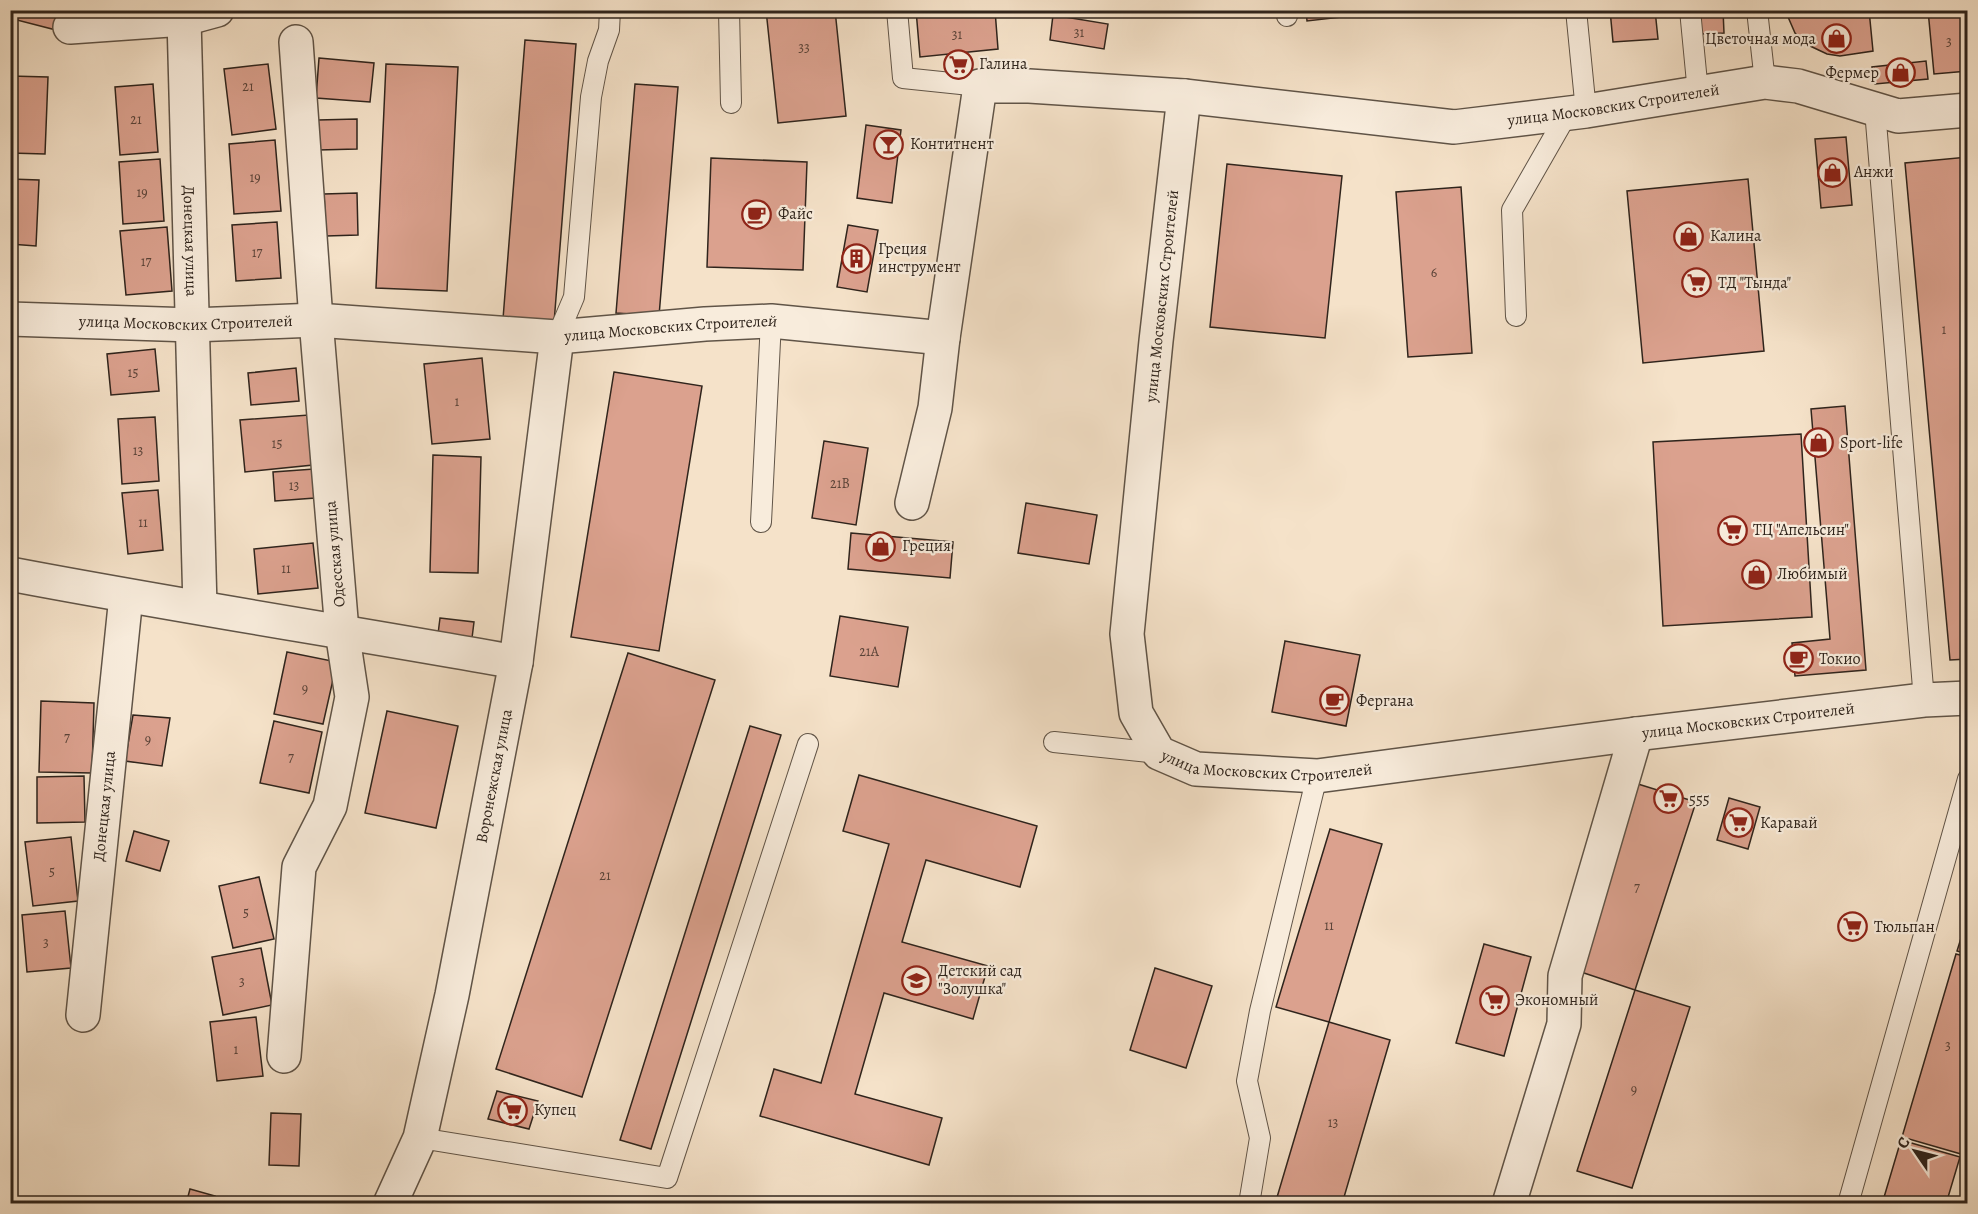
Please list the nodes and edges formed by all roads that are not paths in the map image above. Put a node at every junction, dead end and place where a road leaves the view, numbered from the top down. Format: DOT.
graph roads {
  1 [pos="217,10"];
  2 [pos="610,10"];
  3 [pos="729,10"];
  4 [pos="897,10"];
  5 [pos="1576,10"];
  6 [pos="1690,10"];
  7 [pos="1757,10"];
  8 [pos="184,19"];
  9 [pos="70,27"];
  10 [pos="296,42"];
  11 [pos="1765,82"];
  12 [pos="980,86"];
  13 [pos="1698,93"];
  14 [pos="1184,96"];
  15 [pos="731,103"];
  16 [pos="1875,110"];
  17 [pos="1968,110"];
  18 [pos="1577,112"];
  19 [pos="1516,316"];
  20 [pos="10,319"];
  21 [pos="316,320"];
  22 [pos="771,321"];
  23 [pos="192,325"];
  24 [pos="557,338"];
  25 [pos="943,338"];
  26 [pos="912,503"];
  27 [pos="761,522"];
  28 [pos="12,580"];
  29 [pos="126,596"];
  30 [pos="200,608"];
  31 [pos="342,631"];
  32 [pos="516,662"];
  33 [pos="1968,698"];
  34 [pos="1924,700"];
  35 [pos="1636,734"];
  36 [pos="1054,742"];
  37 [pos="808,744"];
  38 [pos="1158,753"];
  39 [pos="1317,776"];
  40 [pos="1968,779"];
  41 [pos="83,1015"];
  42 [pos="284,1056"];
  43 [pos="420,1138"];
  44 [pos="390,1203"];
  45 [pos="1249,1203"];
  46 [pos="1509,1203"];
  47 [pos="1848,1203"];
  1 -- 8 [label="street"];
  2 -- 24 [label="lane"];
  3 -- 15 [label="lane"];
  4 -- 12 [label="lane"];
  5 -- 18 [label="lane"];
  6 -- 13 [label="lane"];
  7 -- 11 [label="lane"];
  8 -- 9 [label="street"];
  8 -- 23 [label="street, Донецкая улица"];
  10 -- 21 [label="street, Одесская улица"];
  11 -- 13 [label="street, улица Московских Строителей"];
  11 -- 16 [label="street, улица Московских Строителей"];
  12 -- 14 [label="street, улица Московских Строителей"];
  12 -- 25 [label="street"];
  13 -- 18 [label="street, улица Московских Строителей"];
  14 -- 18 [label="street, улица Московских Строителей"];
  14 -- 38 [label="street, улица Московских Строителей"];
  16 -- 17 [label="street, улица Московских Строителей"];
  16 -- 34 [label="lane"];
  18 -- 19 [label="lane"];
  20 -- 23 [label="street, улица Московских Строителей"];
  21 -- 23 [label="street, улица Московских Строителей"];
  21 -- 24 [label="street, улица Московских Строителей"];
  21 -- 31 [label="street, Одесская улица"];
  22 -- 24 [label="street, улица Московских Строителей"];
  22 -- 25 [label="street, улица Московских Строителей"];
  22 -- 27 [label="lane"];
  23 -- 30 [label="street, Донецкая улица"];
  24 -- 32 [label="street, Воронежская улица"];
  25 -- 26 [label="street"];
  28 -- 29 [label="street"];
  29 -- 30 [label="street"];
  29 -- 41 [label="street, Донецкая улица"];
  30 -- 31 [label="street"];
  31 -- 32 [label="street"];
  31 -- 42 [label="street, Одесская улица"];
  32 -- 43 [label="street, Воронежская улица"];
  33 -- 34 [label="street, улица Московских Строителей"];
  34 -- 35 [label="street, улица Московских Строителей"];
  35 -- 39 [label="street, улица Московских Строителей"];
  35 -- 46 [label="street"];
  36 -- 38 [label="lane"];
  37 -- 43 [label="lane"];
  38 -- 39 [label="street, улица Московских Строителей"];
  39 -- 45 [label="lane"];
  40 -- 47 [label="lane"];
  43 -- 44 [label="street, Воронежская улица"];
}
